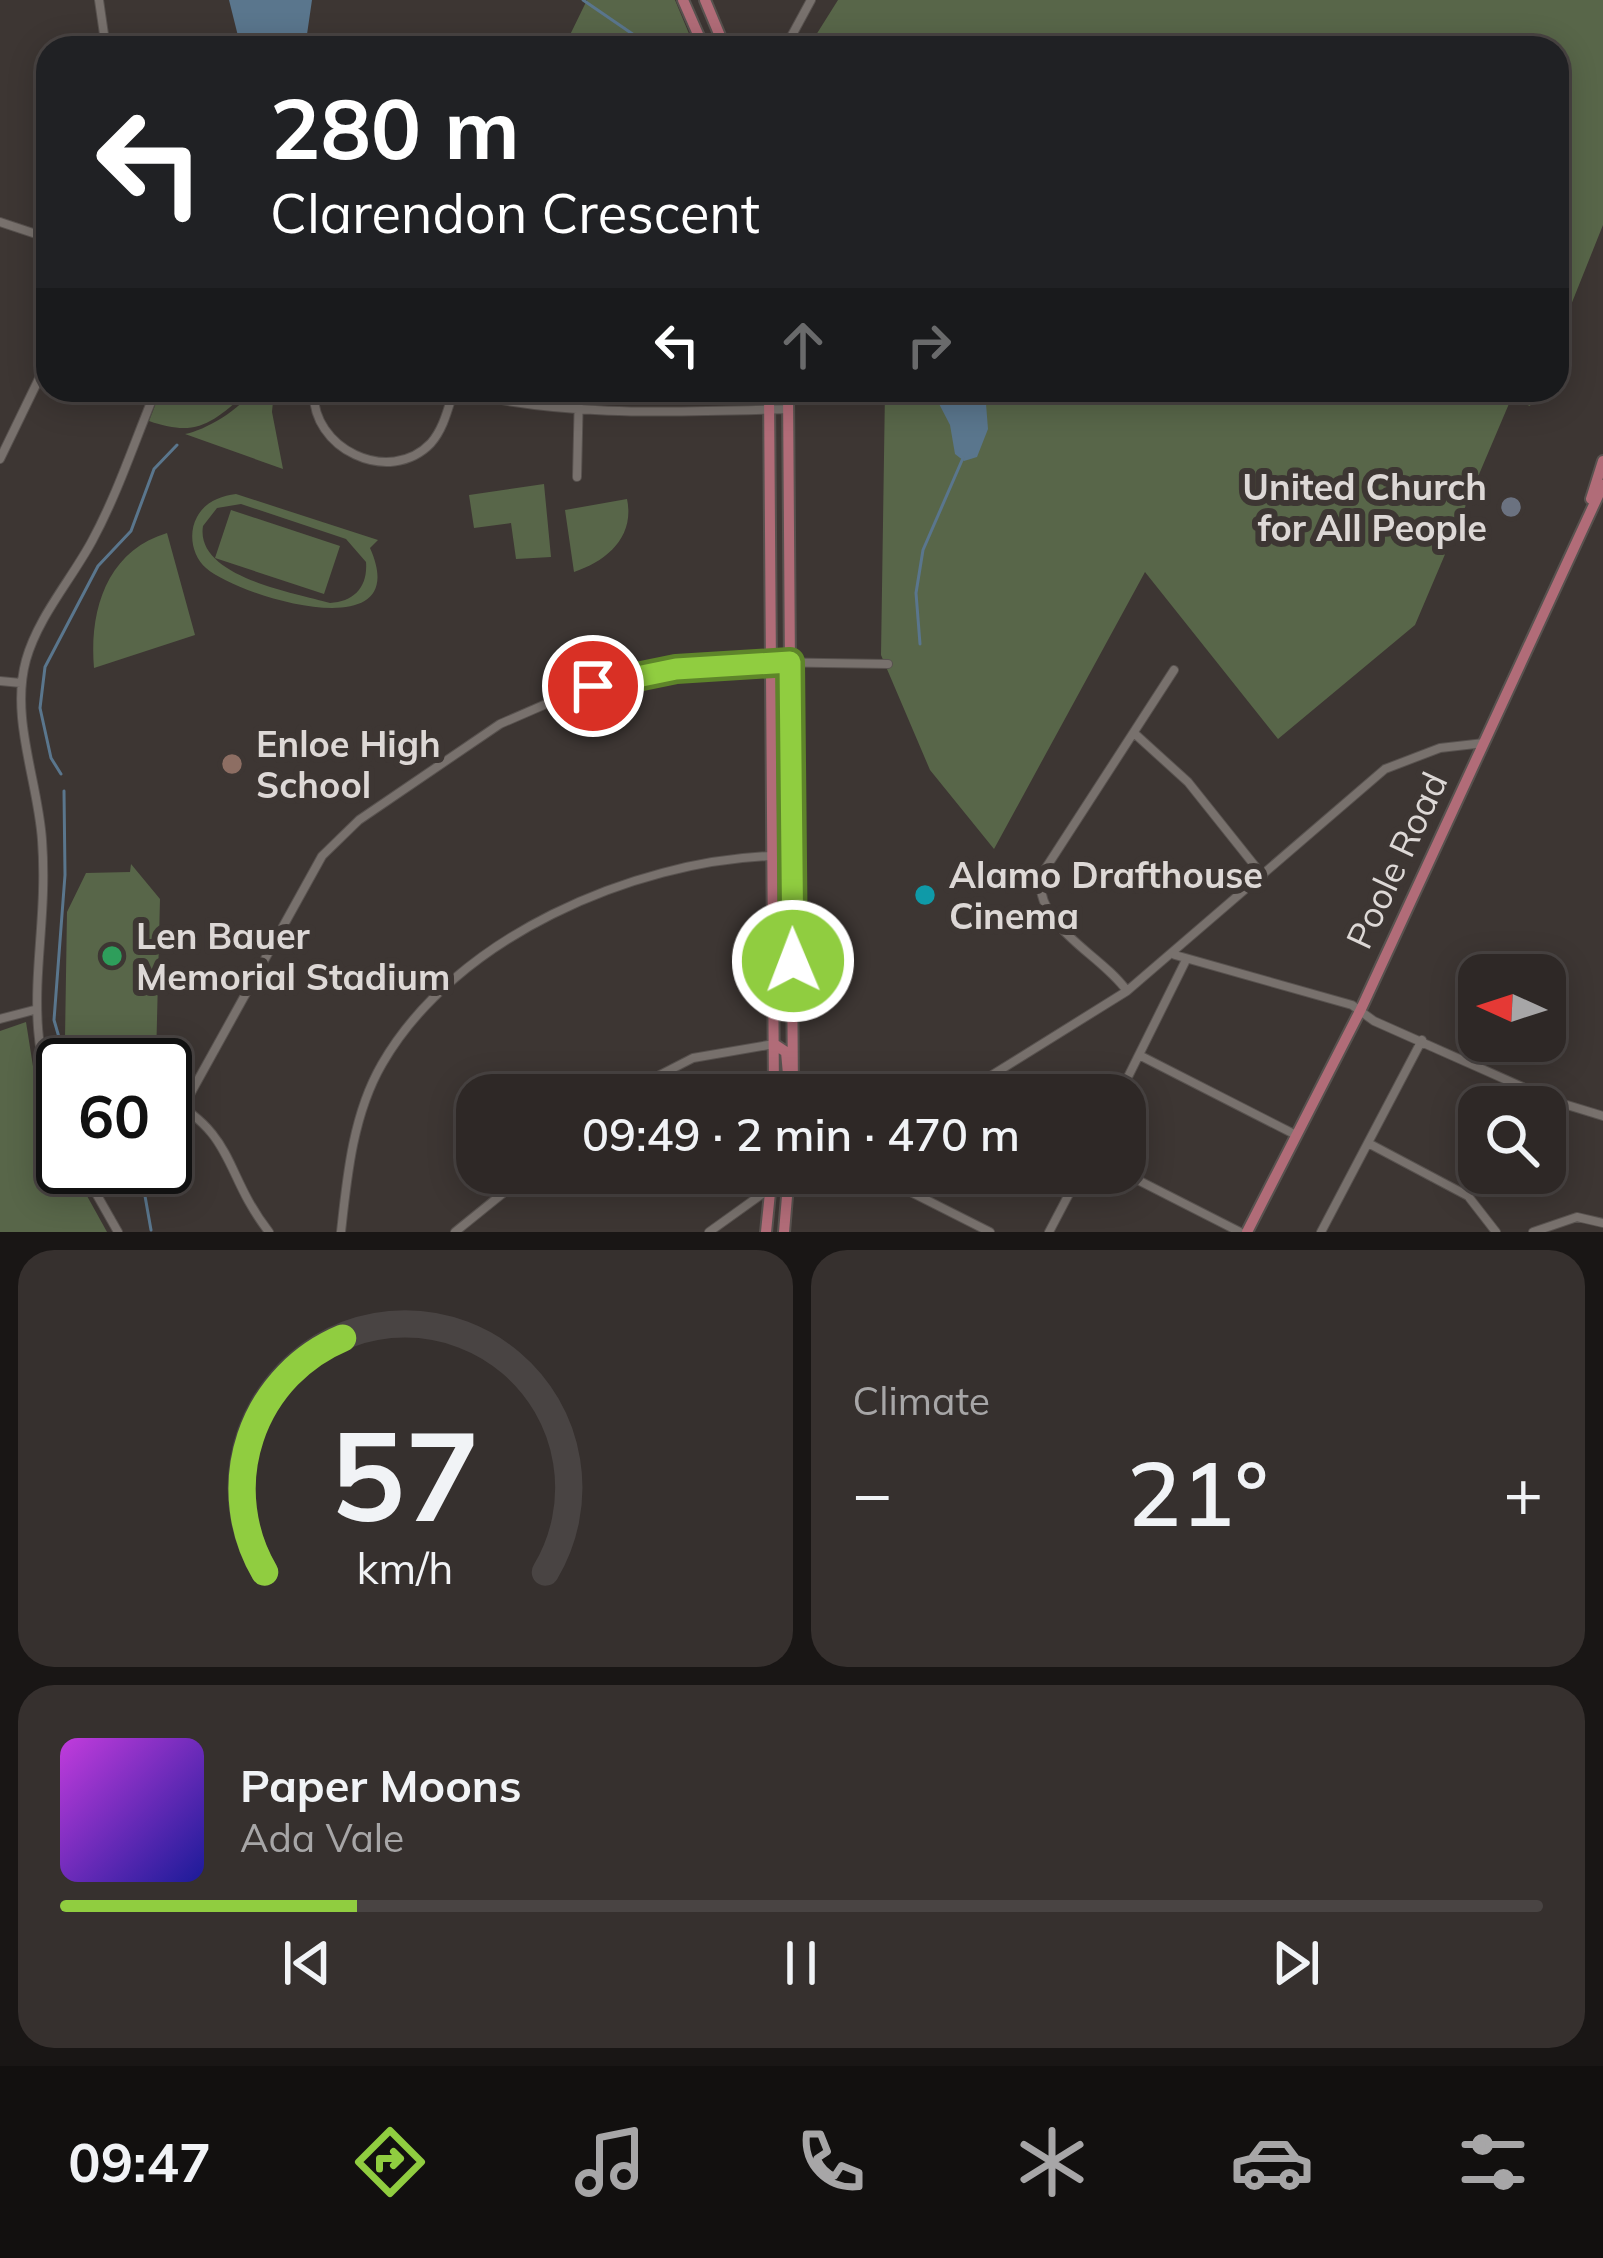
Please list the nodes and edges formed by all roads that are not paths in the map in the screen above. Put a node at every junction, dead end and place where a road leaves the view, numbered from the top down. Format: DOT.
graph roads {
  1 [pos="99,0"];
  2 [pos="683,0"];
  3 [pos="705,0"];
  4 [pos="811,0"];
  5 [pos="104,36"];
  6 [pos="699,36"];
  7 [pos="720,36"];
  8 [pos="792,36"];
  9 [pos="0,222"];
  10 [pos="36,234"];
  11 [pos="36,385"];
  12 [pos="151,402"];
  13 [pos="314,402"];
  14 [pos="449,402"];
  15 [pos="521,402"];
  16 [pos="579,402"];
  17 [pos="769,402"];
  18 [pos="789,402"];
  19 [pos="579,407"];
  20 [pos="789,409"];
  21 [pos="769,410"];
  22 [pos="0,459"];
  23 [pos="1603,461"];
  24 [pos="577,477"];
  25 [pos="1603,485"];
  26 [pos="1589,508"];
  27 [pos="771,662"];
  28 [pos="790,662"];
  29 [pos="888,664"];
  30 [pos="1174,670"];
  31 [pos="0,681"];
  32 [pos="22,683"];
  33 [pos="1133,734"];
  34 [pos="1484,742"];
  35 [pos="771,780"];
  36 [pos="791,851"];
  37 [pos="772,856"];
  38 [pos="1263,876"];
  39 [pos="792,917"];
  40 [pos="1174,954"];
  41 [pos="774,958"];
  42 [pos="1185,962"];
  43 [pos="1127,991"];
  44 [pos="1361,1009"];
  45 [pos="34,1010"];
  46 [pos="0,1019"];
  47 [pos="39,1038"];
  48 [pos="1422,1040"];
  49 [pos="794,1041"];
  50 [pos="774,1044"];
  51 [pos="1139,1055"];
  52 [pos="662,1074"];
  53 [pos="774,1074"];
  54 [pos="789,1074"];
  55 [pos="793,1074"];
  56 [pos="996,1074"];
  57 [pos="1130,1074"];
  58 [pos="192,1091"];
  59 [pos="192,1114"];
  60 [pos="1603,1116"];
  61 [pos="1296,1135"];
  62 [pos="1368,1143"];
  63 [pos="1146,1184"];
  64 [pos="96,1194"];
  65 [pos="502,1194"];
  66 [pos="765,1194"];
  67 [pos="771,1194"];
  68 [pos="788,1194"];
  69 [pos="915,1194"];
  70 [pos="1068,1194"];
  71 [pos="1603,1223"];
  72 [pos="118,1232"];
  73 [pos="269,1232"];
  74 [pos="341,1232"];
  75 [pos="455,1232"];
  76 [pos="709,1232"];
  77 [pos="766,1232"];
  78 [pos="784,1232"];
  79 [pos="990,1232"];
  80 [pos="1049,1232"];
  81 [pos="1243,1232"];
  82 [pos="1321,1232"];
  83 [pos="1496,1232"];
  84 [pos="1533,1232"];
  1 -- 5 [label="street"];
  2 -- 6 [label="main road"];
  3 -- 7 [label="main road"];
  4 -- 8 [label="street"];
  9 -- 10 [label="street"];
  11 -- 22 [label="street"];
  12 -- 32 [label="street"];
  13 -- 14 [label="street"];
  15 -- 19 [label="street"];
  16 -- 19 [label="street"];
  17 -- 21 [label="main road"];
  18 -- 20 [label="main road"];
  19 -- 21 [label="street"];
  19 -- 24 [label="street"];
  20 -- 21 [label="street"];
  20 -- 28 [label="main road"];
  21 -- 27 [label="main road"];
  23 -- 26 [label="main road, Poole Road"];
  25 -- 26 [label="main road, Poole Road"];
  26 -- 34 [label="main road, Poole Road"];
  27 -- 28 [label="street"];
  27 -- 35 [label="main road"];
  27 -- 58 [label="street"];
  28 -- 29 [label="street"];
  28 -- 36 [label="main road"];
  30 -- 33 [label="street"];
  31 -- 32 [label="street"];
  32 -- 45 [label="street"];
  33 -- 38 [label="street"];
  33 -- 43 [label="street"];
  34 -- 38 [label="street"];
  34 -- 44 [label="main road, Poole Road"];
  35 -- 36 [label="main road"];
  35 -- 37 [label="main road"];
  36 -- 39 [label="main road"];
  37 -- 39 [label="main road"];
  37 -- 41 [label="main road"];
  37 -- 74 [label="street"];
  38 -- 40 [label="street"];
  39 -- 49 [label="main road"];
  40 -- 42 [label="street"];
  40 -- 43 [label="street"];
  41 -- 49 [label="main road"];
  41 -- 50 [label="main road"];
  42 -- 44 [label="street"];
  42 -- 51 [label="street"];
  43 -- 56 [label="street"];
  44 -- 48 [label="street"];
  44 -- 61 [label="main road, Poole Road"];
  45 -- 46 [label="street"];
  45 -- 47 [label="street"];
  48 -- 60 [label="street"];
  48 -- 62 [label="street"];
  49 -- 55 [label="main road"];
  50 -- 52 [label="street"];
  50 -- 53 [label="main road"];
  50 -- 54 [label="main road"];
  51 -- 57 [label="street"];
  51 -- 61 [label="street"];
  59 -- 73 [label="street"];
  61 -- 81 [label="main road, Poole Road"];
  62 -- 82 [label="street"];
  62 -- 83 [label="street"];
  63 -- 81 [label="street"];
  64 -- 72 [label="street"];
  65 -- 75 [label="street"];
  66 -- 76 [label="street"];
  67 -- 77 [label="main road"];
  68 -- 78 [label="main road"];
  69 -- 79 [label="street"];
  70 -- 80 [label="street"];
  71 -- 84 [label="street"];
}
